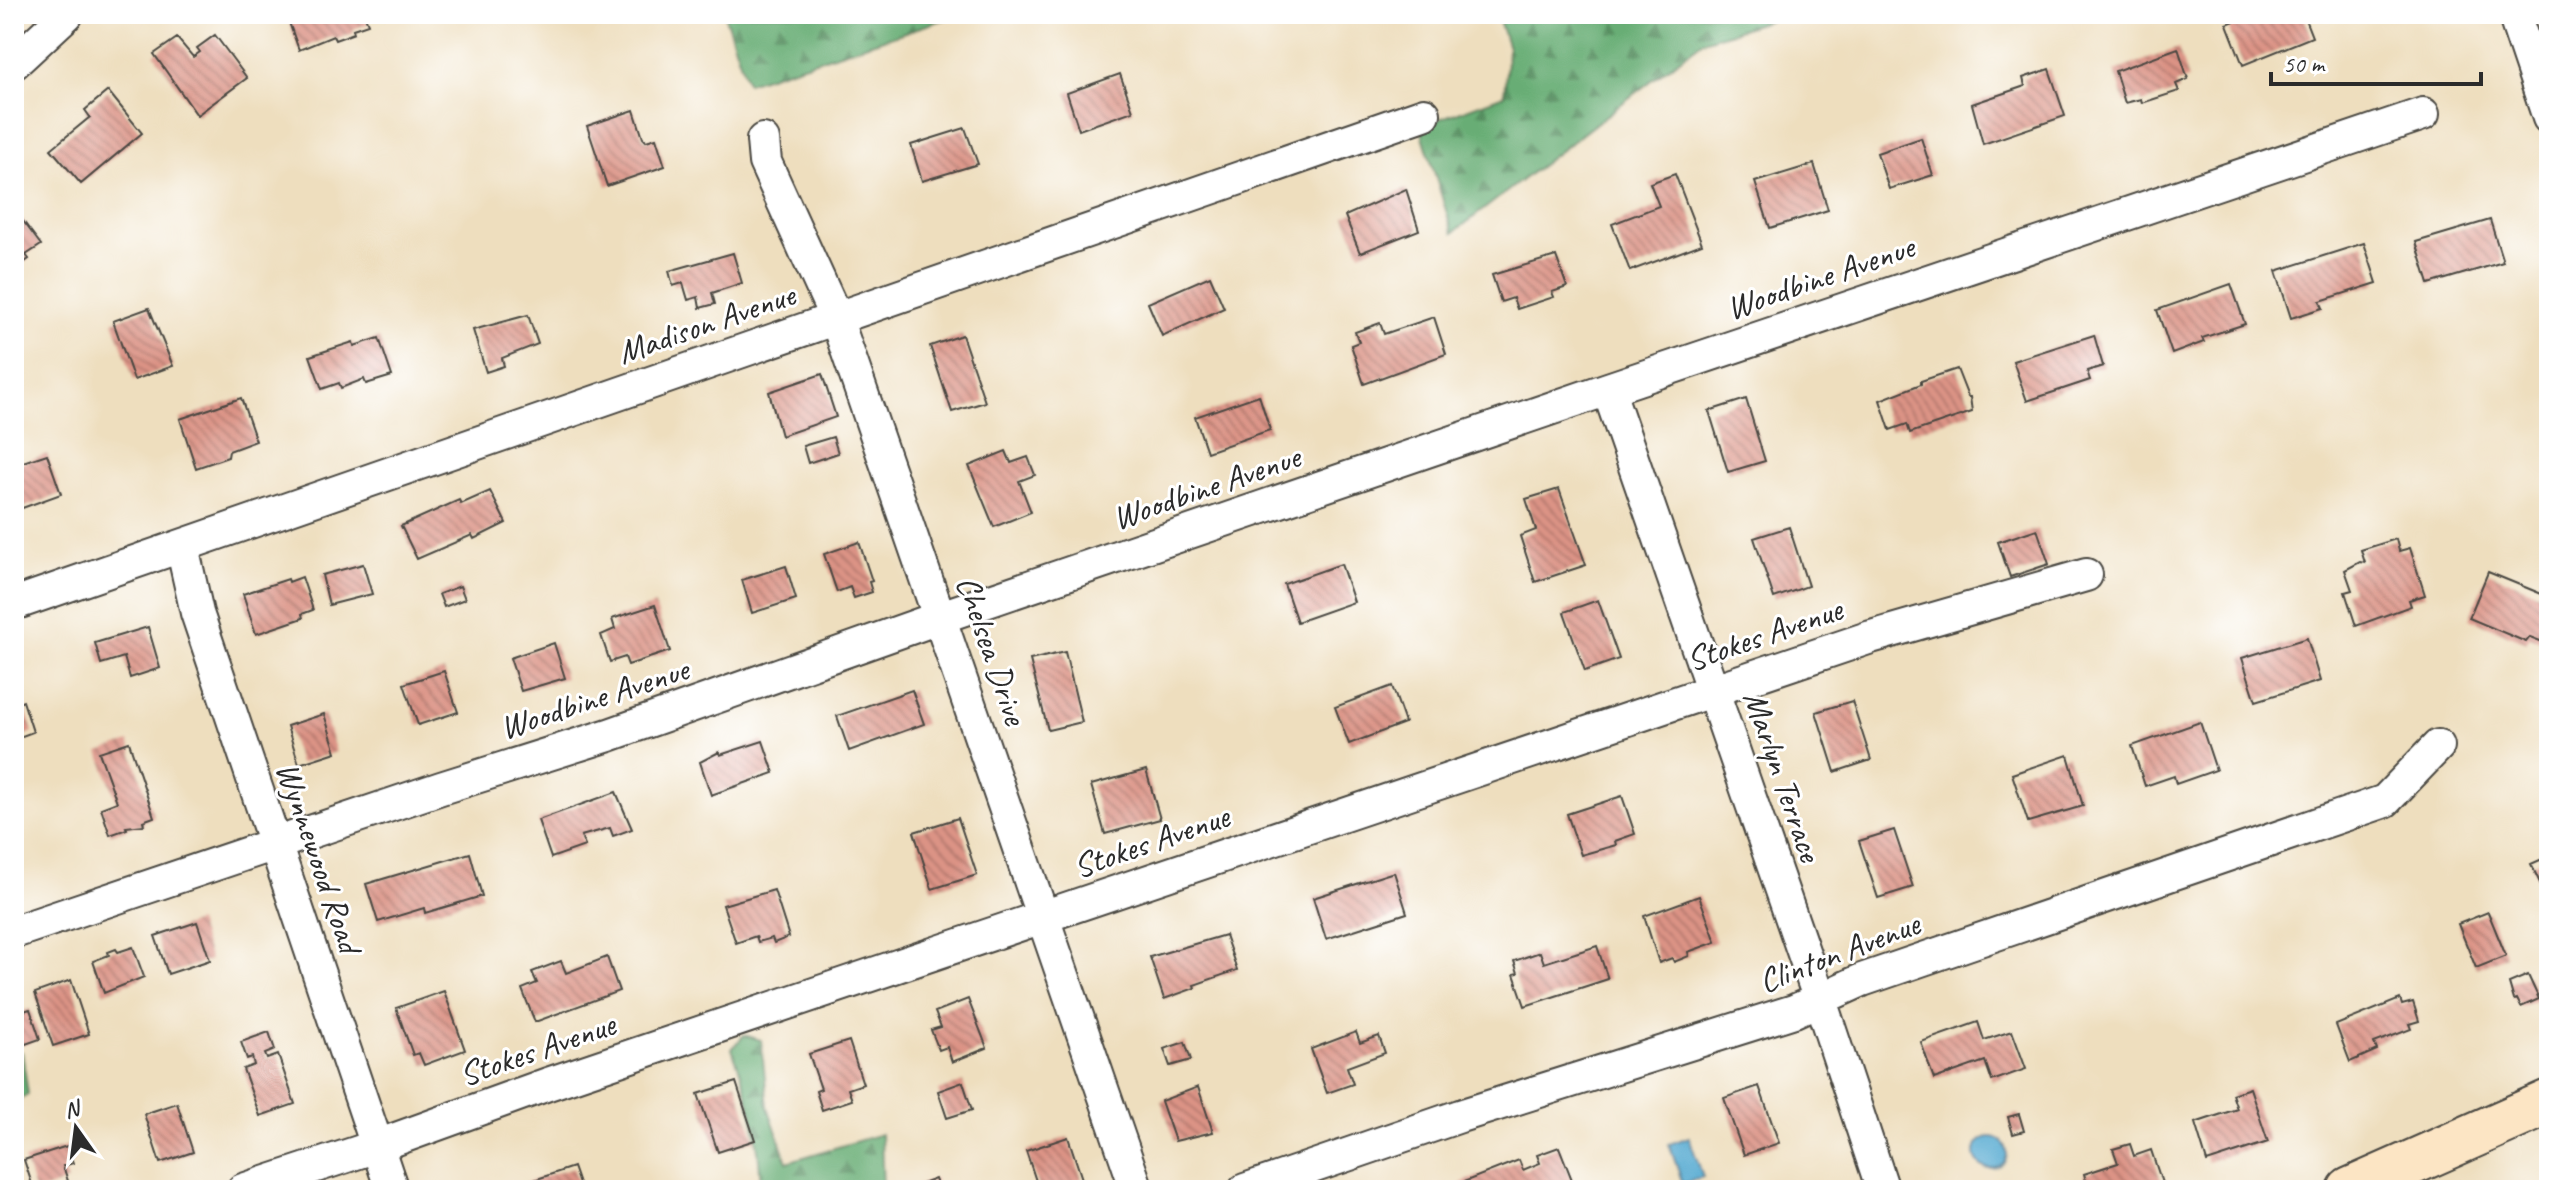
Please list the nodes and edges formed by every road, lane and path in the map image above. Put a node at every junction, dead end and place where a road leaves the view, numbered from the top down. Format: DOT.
graph roads {
  1 [pos="67,14"];
  2 [pos="2514,14"];
  3 [pos="14,63"];
  4 [pos="2541,71"];
  5 [pos="1424,114"];
  6 [pos="2423,114"];
  7 [pos="2549,118"];
  8 [pos="763,140"];
  9 [pos="836,318"];
  10 [pos="1608,389"];
  11 [pos="182,546"];
  12 [pos="2086,575"];
  13 [pos="14,604"];
  14 [pos="941,617"];
  15 [pos="1714,692"];
  16 [pos="2438,746"];
  17 [pos="274,845"];
  18 [pos="1044,917"];
  19 [pos="14,932"];
  20 [pos="1820,1000"];
  21 [pos="2549,1102"];
  22 [pos="377,1146"];
  23 [pos="243,1190"];
  24 [pos="392,1190"];
  25 [pos="1137,1190"];
  26 [pos="1245,1190"];
  27 [pos="1883,1190"];
  28 [pos="2350,1190"];
  1 -- 3 [label="street"];
  2 -- 4 [label="street"];
  4 -- 7 [label="street"];
  5 -- 9 [label="street, Madison Avenue"];
  6 -- 10 [label="street, Woodbine Avenue"];
  8 -- 9 [label="street, Chelsea Drive"];
  9 -- 11 [label="street, Madison Avenue"];
  9 -- 14 [label="street, Chelsea Drive"];
  10 -- 14 [label="street, Woodbine Avenue"];
  10 -- 15 [label="street, Marlyn Terrace"];
  11 -- 13 [label="street, Madison Avenue"];
  11 -- 17 [label="street, Wynnewood Road"];
  12 -- 15 [label="street, Stokes Avenue"];
  14 -- 17 [label="street, Woodbine Avenue"];
  14 -- 18 [label="street, Chelsea Drive"];
  15 -- 18 [label="street, Stokes Avenue"];
  15 -- 20 [label="street, Marlyn Terrace"];
  16 -- 20 [label="street, Clinton Avenue"];
  17 -- 19 [label="street, Woodbine Avenue"];
  17 -- 22 [label="street, Wynnewood Road"];
  18 -- 22 [label="street, Stokes Avenue"];
  18 -- 25 [label="street, Chelsea Drive"];
  20 -- 26 [label="street, Clinton Avenue"];
  20 -- 27 [label="street, Marlyn Terrace"];
  21 -- 28 [label="main road"];
  22 -- 23 [label="street, Stokes Avenue"];
  22 -- 24 [label="street, Wynnewood Road"];
}
